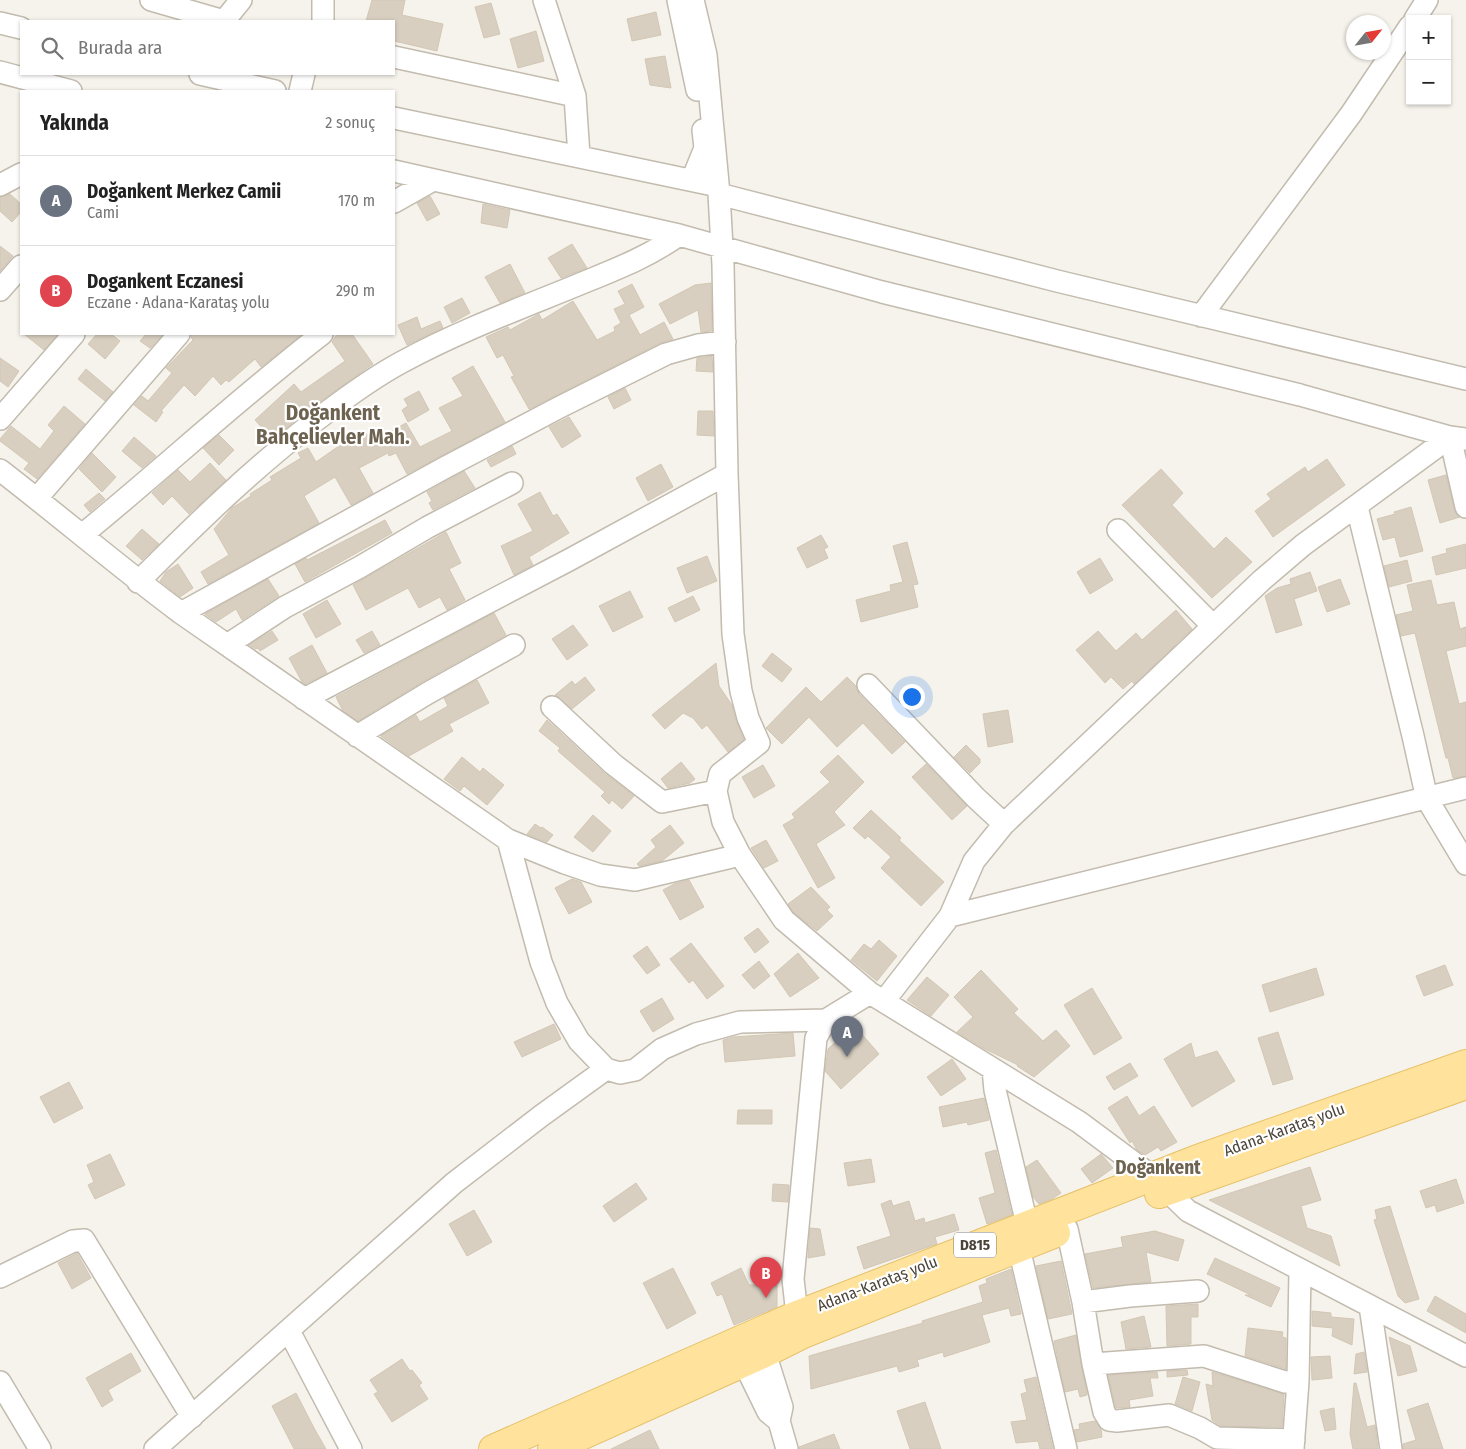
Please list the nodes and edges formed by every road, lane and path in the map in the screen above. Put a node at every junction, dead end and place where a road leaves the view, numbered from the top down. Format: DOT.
graph roads {
  1 [pos="151,0"];
  2 [pos="241,0"];
  3 [pos="323,0"];
  4 [pos="544,0"];
  5 [pos="678,0"];
  6 [pos="693,0"];
  7 [pos="1427,0"];
  8 [pos="1418,15"];
  9 [pos="221,20"];
  10 [pos="226,20"];
  11 [pos="323,20"];
  12 [pos="0,22"];
  13 [pos="20,28"];
  14 [pos="1406,32"];
  15 [pos="395,57"];
  16 [pos="0,72"];
  17 [pos="204,75"];
  18 [pos="304,75"];
  19 [pos="67,90"];
  20 [pos="271,90"];
  21 [pos="300,90"];
  22 [pos="575,96"];
  23 [pos="395,118"];
  24 [pos="579,156"];
  25 [pos="395,171"];
  26 [pos="20,175"];
  27 [pos="433,180"];
  28 [pos="692,180"];
  29 [pos="0,185"];
  30 [pos="719,190"];
  31 [pos="395,201"];
  32 [pos="679,235"];
  33 [pos="722,248"];
  34 [pos="20,267"];
  35 [pos="0,290"];
  36 [pos="1201,316"];
  37 [pos="73,335"];
  38 [pos="178,335"];
  39 [pos="321,335"];
  40 [pos="725,342"];
  41 [pos="1466,379"];
  42 [pos="0,419"];
  43 [pos="1458,438"];
  44 [pos="0,470"];
  45 [pos="728,474"];
  46 [pos="512,483"];
  47 [pos="37,498"];
  48 [pos="1466,506"];
  49 [pos="1356,507"];
  50 [pos="1118,530"];
  51 [pos="82,535"];
  52 [pos="138,582"];
  53 [pos="181,613"];
  54 [pos="1213,626"];
  55 [pos="227,645"];
  56 [pos="514,645"];
  57 [pos="868,685"];
  58 [pos="304,699"];
  59 [pos="552,707"];
  60 [pos="357,736"];
  61 [pos="1466,788"];
  62 [pos="716,791"];
  63 [pos="1427,799"];
  64 [pos="1004,824"];
  65 [pos="508,840"];
  66 [pos="740,855"];
  67 [pos="1466,864"];
  68 [pos="950,916"];
  69 [pos="877,997"];
  70 [pos="826,1020"];
  71 [pos="1466,1064"];
  72 [pos="606,1069"];
  73 [pos="993,1069"];
  74 [pos="1466,1085"];
  75 [pos="1160,1184"];
  76 [pos="1067,1229"];
  77 [pos="1023,1236"];
  78 [pos="1300,1270"];
  79 [pos="0,1277"];
  80 [pos="1198,1291"];
  81 [pos="1083,1302"];
  82 [pos="1370,1306"];
  83 [pos="800,1324"];
  84 [pos="289,1331"];
  85 [pos="1466,1356"];
  86 [pos="754,1358"];
  87 [pos="1093,1364"];
  88 [pos="1298,1381"];
  89 [pos="0,1382"];
  90 [pos="192,1417"];
  91 [pos="1293,1445"];
  92 [pos="40,1449"];
  93 [pos="155,1449"];
  94 [pos="352,1449"];
  95 [pos="493,1449"];
  96 [pos="552,1449"];
  97 [pos="787,1449"];
  98 [pos="1066,1449"];
  99 [pos="1391,1449"];
  1 -- 9 [label="street"];
  2 -- 10 [label="street"];
  3 -- 11 [label="street"];
  4 -- 22 [label="street"];
  5 -- 28 [label="street"];
  6 -- 30 [label="street"];
  7 -- 8 [label="street"];
  12 -- 13 [label="street"];
  14 -- 36 [label="street"];
  15 -- 22 [label="street"];
  16 -- 19 [label="street"];
  17 -- 20 [label="street"];
  18 -- 21 [label="street"];
  22 -- 24 [label="street"];
  23 -- 24 [label="street"];
  24 -- 28 [label="street"];
  25 -- 27 [label="street"];
  26 -- 29 [label="street"];
  27 -- 31 [label="street"];
  27 -- 32 [label="street"];
  28 -- 30 [label="street"];
  30 -- 33 [label="street"];
  30 -- 36 [label="street"];
  32 -- 33 [label="street"];
  32 -- 52 [label="street"];
  33 -- 40 [label="street"];
  33 -- 43 [label="street"];
  34 -- 35 [label="street"];
  36 -- 41 [label="street"];
  37 -- 42 [label="street"];
  38 -- 47 [label="street"];
  39 -- 51 [label="street"];
  40 -- 45 [label="street"];
  40 -- 53 [label="street"];
  43 -- 48 [label="street"];
  43 -- 49 [label="street"];
  44 -- 47 [label="street"];
  45 -- 58 [label="street"];
  45 -- 62 [label="street"];
  46 -- 55 [label="street"];
  47 -- 51 [label="street"];
  49 -- 54 [label="street"];
  49 -- 63 [label="street"];
  50 -- 54 [label="street"];
  51 -- 52 [label="street"];
  52 -- 53 [label="street"];
  53 -- 55 [label="street"];
  54 -- 64 [label="street"];
  55 -- 58 [label="street"];
  56 -- 60 [label="street"];
  57 -- 64 [label="street"];
  58 -- 60 [label="street"];
  59 -- 62 [label="street"];
  60 -- 65 [label="street"];
  61 -- 63 [label="street"];
  62 -- 66 [label="street"];
  63 -- 67 [label="street"];
  63 -- 68 [label="street"];
  64 -- 68 [label="street"];
  65 -- 66 [label="street"];
  65 -- 72 [label="street"];
  66 -- 69 [label="street"];
  68 -- 69 [label="street"];
  69 -- 70 [label="street"];
  69 -- 73 [label="street"];
  70 -- 72 [label="street"];
  70 -- 83 [label="street"];
  71 -- 75 [label="main road, Adana-Karataş yolu / D815"];
  72 -- 84 [label="street"];
  73 -- 75 [label="street"];
  73 -- 77 [label="street"];
  74 -- 75 [label="main road, Adana-Karataş yolu / D815"];
  75 -- 76 [label="main road, Adana-Karataş yolu / D815"];
  75 -- 77 [label="main road, Adana-Karataş yolu / D815"];
  75 -- 78 [label="street"];
  76 -- 77 [label="main road, Adana-Karataş yolu / D815"];
  76 -- 81 [label="street"];
  77 -- 83 [label="main road, Adana-Karataş yolu / D815"];
  77 -- 98 [label="street"];
  78 -- 82 [label="street"];
  78 -- 88 [label="street"];
  79 -- 90 [label="street"];
  80 -- 81 [label="street"];
  81 -- 87 [label="street"];
  82 -- 85 [label="street"];
  82 -- 99 [label="street"];
  83 -- 86 [label="main road, Adana-Karataş yolu / D815"];
  83 -- 95 [label="main road, Adana-Karataş yolu / D815"];
  84 -- 90 [label="street"];
  84 -- 94 [label="street"];
  86 -- 96 [label="main road, Adana-Karataş yolu / D815"];
  86 -- 97 [label="street"];
  87 -- 88 [label="street"];
  87 -- 91 [label="street"];
  88 -- 91 [label="street"];
  89 -- 92 [label="street"];
  90 -- 93 [label="street"];
}
